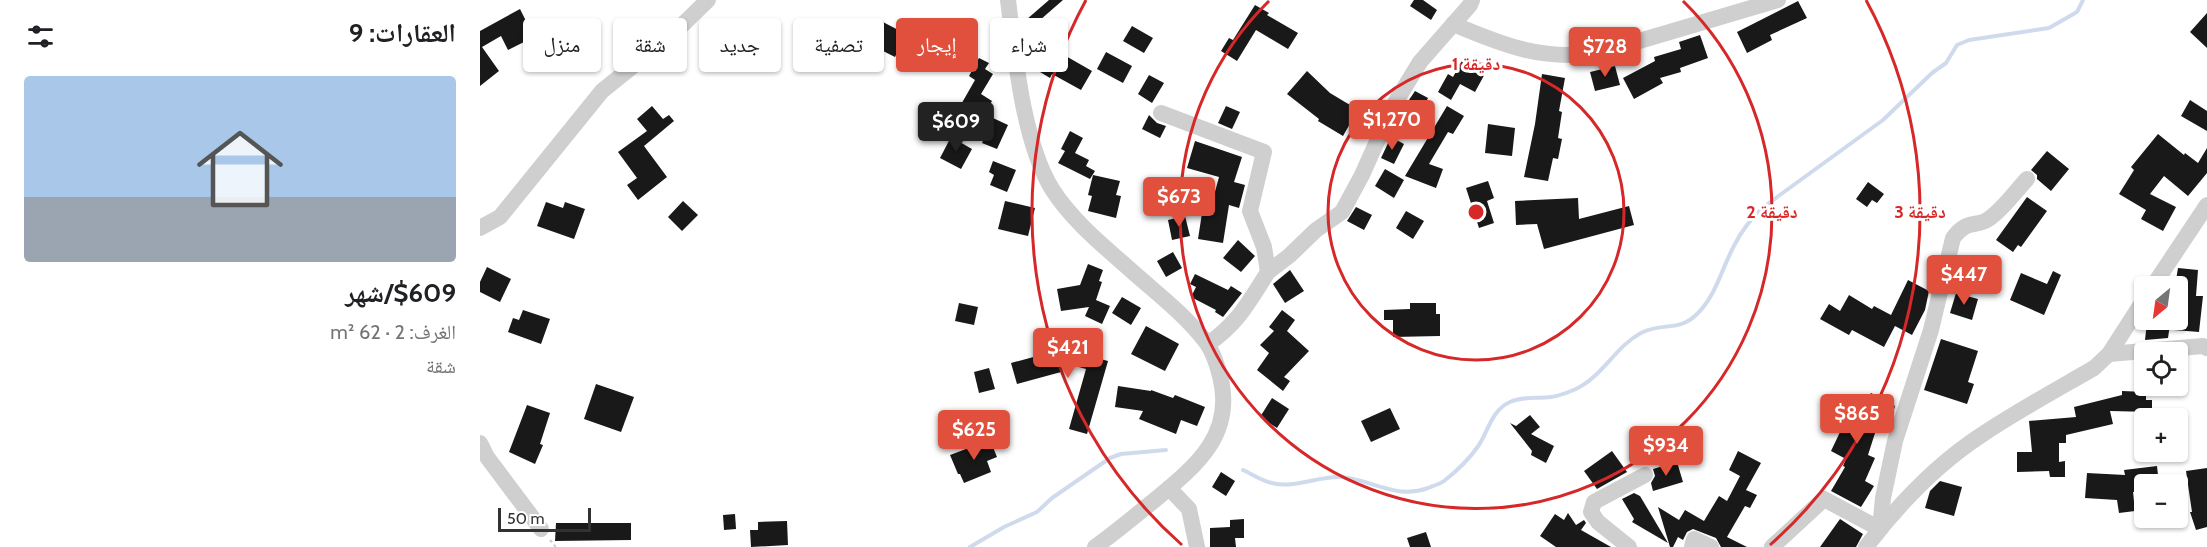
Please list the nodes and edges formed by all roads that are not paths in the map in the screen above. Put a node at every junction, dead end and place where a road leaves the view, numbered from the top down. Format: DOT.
graph roads {
  1 [pos="708,0"];
  2 [pos="1008,0"];
  3 [pos="1472,0"];
  4 [pos="1778,0"];
  5 [pos="1453,24"];
  6 [pos="1161,113"];
  7 [pos="2027,179"];
  8 [pos="2207,205"];
  9 [pos="480,228"];
  10 [pos="1268,272"];
  11 [pos="2160,276"];
  12 [pos="2134,315"];
  13 [pos="1208,345"];
  14 [pos="2207,348"];
  15 [pos="2109,354"];
  16 [pos="480,444"];
  17 [pos="1645,475"];
  18 [pos="1169,488"];
  19 [pos="1880,529"];
  20 [pos="542,530"];
  21 [pos="1095,547"];
  22 [pos="1197,547"];
  23 [pos="1629,547"];
  24 [pos="1692,547"];
  25 [pos="1711,547"];
  26 [pos="1772,547"];
  27 [pos="1866,547"];
  1 -- 9 [label="street"];
  2 -- 13 [label="street"];
  3 -- 5 [label="street"];
  4 -- 5 [label="street"];
  5 -- 10 [label="street"];
  6 -- 10 [label="street"];
  7 -- 19 [label="street"];
  8 -- 11 [label="street"];
  10 -- 13 [label="street"];
  12 -- 15 [label="street"];
  13 -- 18 [label="street"];
  14 -- 15 [label="street"];
  15 -- 19 [label="street"];
  16 -- 20 [label="street"];
  17 -- 23 [label="street"];
  18 -- 21 [label="street"];
  18 -- 22 [label="street"];
  19 -- 26 [label="street"];
  19 -- 27 [label="street"];
  24 -- 25 [label="street"];
}
